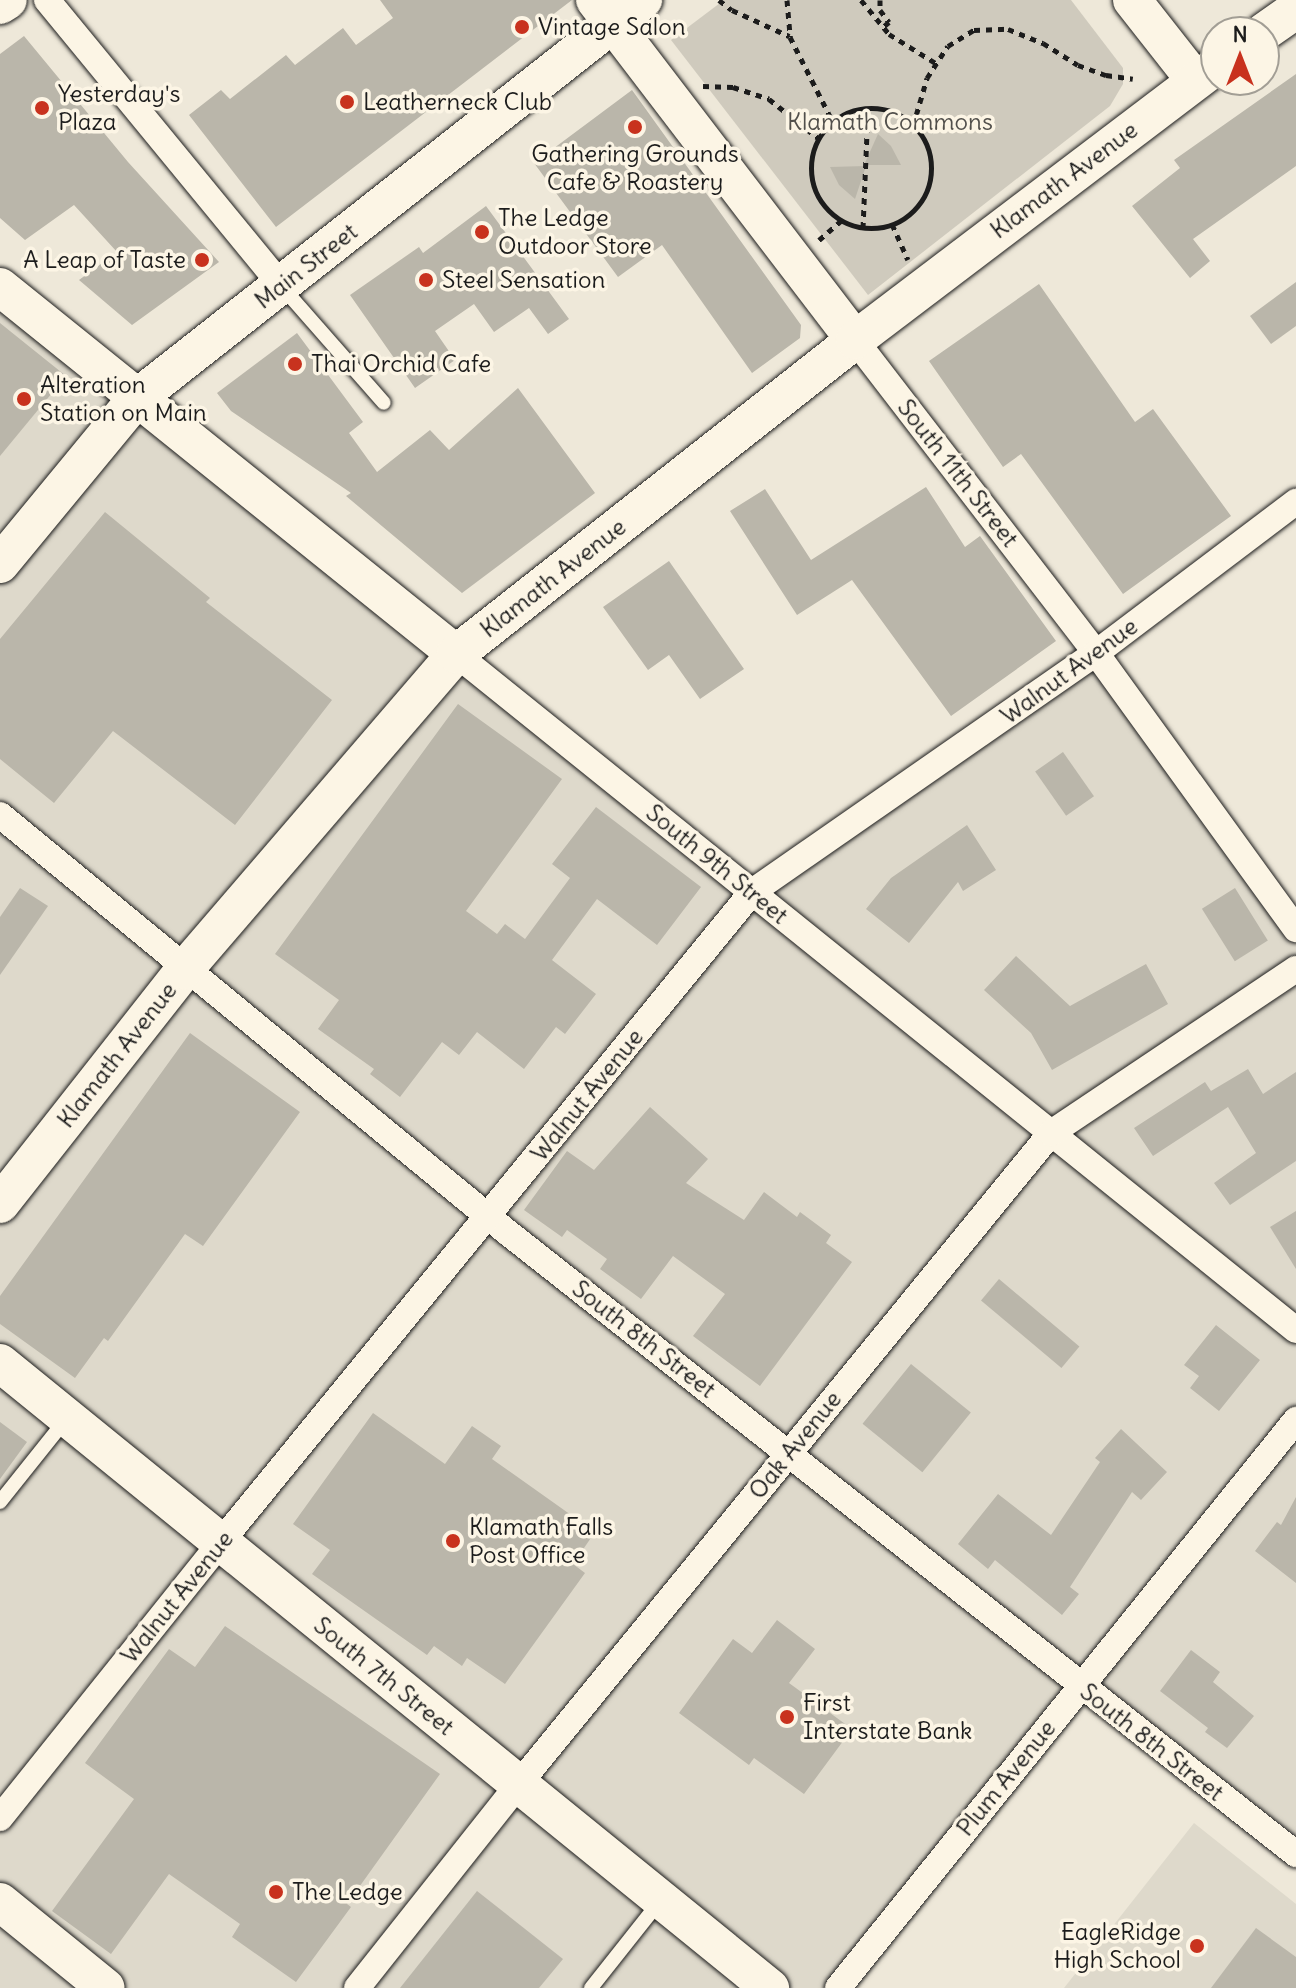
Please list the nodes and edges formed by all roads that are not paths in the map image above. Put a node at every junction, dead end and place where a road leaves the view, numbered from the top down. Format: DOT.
graph roads {
  1 [pos="8,0"];
  2 [pos="47,0"];
  3 [pos="643,0"];
  4 [pos="1132,0"];
  5 [pos="0,5"];
  6 [pos="604,11"];
  7 [pos="1200,67"];
  8 [pos="1200,78"];
  9 [pos="282,286"];
  10 [pos="0,287"];
  11 [pos="855,340"];
  12 [pos="137,398"];
  13 [pos="384,403"];
  14 [pos="1296,502"];
  15 [pos="0,564"];
  16 [pos="1096,653"];
  17 [pos="456,654"];
  18 [pos="0,815"];
  19 [pos="752,892"];
  20 [pos="1296,929"];
  21 [pos="1296,969"];
  22 [pos="184,970"];
  23 [pos="1051,1133"];
  24 [pos="0,1204"];
  25 [pos="489,1217"];
  26 [pos="1296,1330"];
  27 [pos="0,1363"];
  28 [pos="67,1418"];
  29 [pos="1296,1420"];
  30 [pos="788,1452"];
  31 [pos="0,1502"];
  32 [pos="220,1543"];
  33 [pos="1079,1686"];
  34 [pos="518,1785"];
  35 [pos="0,1818"];
  36 [pos="1296,1854"];
  37 [pos="661,1900"];
  38 [pos="0,1902"];
  39 [pos="106,1988"];
  40 [pos="357,1988"];
  41 [pos="591,1988"];
  42 [pos="770,1988"];
  43 [pos="838,1988"];
  1 -- 5 [label="street"];
  2 -- 9 [label="street"];
  3 -- 6 [label="street, Main Street"];
  4 -- 7 [label="street"];
  6 -- 9 [label="street, Main Street"];
  6 -- 11 [label="street, South 11th Street"];
  8 -- 11 [label="street, Klamath Avenue"];
  9 -- 12 [label="street, Main Street"];
  9 -- 13 [label="lane"];
  10 -- 12 [label="street, South 9th Street"];
  11 -- 16 [label="street, South 11th Street"];
  11 -- 17 [label="street, Klamath Avenue"];
  12 -- 15 [label="street, Main Street"];
  12 -- 17 [label="street, South 9th Street"];
  14 -- 16 [label="street, Walnut Avenue"];
  16 -- 19 [label="street, Walnut Avenue"];
  16 -- 20 [label="street, South 11th Street"];
  17 -- 19 [label="street, South 9th Street"];
  17 -- 22 [label="street, Klamath Avenue"];
  18 -- 22 [label="street, South 8th Street"];
  19 -- 23 [label="street, South 9th Street"];
  19 -- 25 [label="street, Walnut Avenue"];
  21 -- 23 [label="street, Oak Avenue"];
  22 -- 24 [label="street, Klamath Avenue"];
  22 -- 25 [label="street, South 8th Street"];
  23 -- 26 [label="street, South 9th Street"];
  23 -- 30 [label="street, Oak Avenue"];
  25 -- 30 [label="street, South 8th Street"];
  25 -- 32 [label="street, Walnut Avenue"];
  27 -- 28 [label="street, South 7th Street"];
  28 -- 31 [label="lane"];
  28 -- 32 [label="street, South 7th Street"];
  29 -- 33 [label="street, Plum Avenue"];
  30 -- 33 [label="street, South 8th Street"];
  30 -- 34 [label="street, Oak Avenue"];
  32 -- 34 [label="street, South 7th Street"];
  32 -- 35 [label="street, Walnut Avenue"];
  33 -- 36 [label="street, South 8th Street"];
  33 -- 43 [label="street, Plum Avenue"];
  34 -- 37 [label="street, South 7th Street"];
  34 -- 40 [label="street, Oak Avenue"];
  37 -- 41 [label="lane"];
  37 -- 42 [label="street, South 7th Street"];
  38 -- 39 [label="street"];
}
